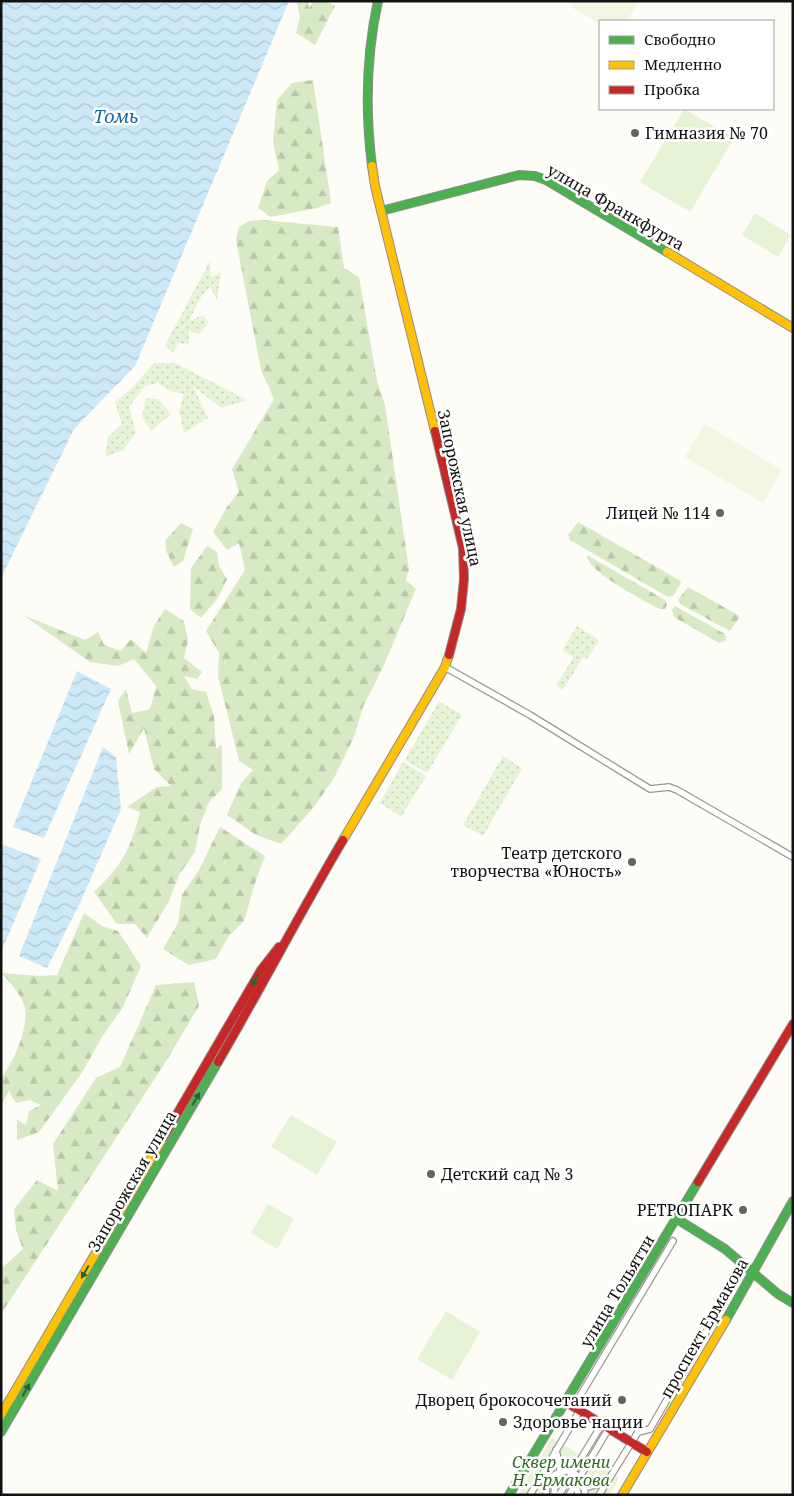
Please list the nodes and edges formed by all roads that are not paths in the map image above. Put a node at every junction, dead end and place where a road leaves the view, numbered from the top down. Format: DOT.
graph roads {
  1 [pos="378,1"];
  2 [pos="381,211"];
  3 [pos="793,328"];
  4 [pos="445,667"];
  5 [pos="793,857"];
  6 [pos="284,942"];
  7 [pos="793,1024"];
  8 [pos="793,1201"];
  9 [pos="677,1219"];
  10 [pos="673,1241"];
  11 [pos="753,1273"];
  12 [pos="734,1284"];
  13 [pos="793,1303"];
  14 [pos="566,1402"];
  15 [pos="580,1410"];
  16 [pos="1,1415"];
  17 [pos="605,1426"];
  18 [pos="1,1432"];
  19 [pos="632,1442"];
  20 [pos="556,1450"];
  21 [pos="647,1452"];
  22 [pos="561,1471"];
  23 [pos="573,1472"];
  24 [pos="542,1476"];
  25 [pos="579,1476"];
  26 [pos="569,1478"];
  27 [pos="562,1479"];
  28 [pos="548,1480"];
  29 [pos="607,1482"];
  30 [pos="555,1484"];
  31 [pos="580,1488"];
  32 [pos="555,1494"];
  33 [pos="509,1495"];
  34 [pos="530,1495"];
  35 [pos="545,1495"];
  36 [pos="569,1495"];
  37 [pos="585,1495"];
  38 [pos="600,1495"];
  39 [pos="622,1495"];
  1 -- 2 [label="main road, Запорожская улица"];
  2 -- 3 [label="main road, улица Франкфурта"];
  2 -- 4 [label="main road, Запорожская улица"];
  4 -- 5 [label="street"];
  4 -- 6 [label="main road, Запорожская улица"];
  6 -- 16 [label="main road, Запорожская улица, one-way"];
  18 -- 6 [label="main road, Запорожская улица, one-way"];
  7 -- 9 [label="main road, улица Тольятти"];
  8 -- 11 [label="main road, проспект Ермакова"];
  9 -- 11 [label="main road"];
  9 -- 14 [label="main road, улица Тольятти"];
  10 -- 15 [label="street"];
  11 -- 13 [label="main road"];
  11 -- 21 [label="main road, проспект Ермакова"];
  12 -- 19 [label="street"];
  14 -- 15 [label="main road"];
  14 -- 33 [label="main road, улица Тольятти"];
  15 -- 17 [label="main road"];
  15 -- 20 [label="street"];
  17 -- 19 [label="main road"];
  17 -- 23 [label="street"];
  17 -- 25 [label="street"];
  19 -- 21 [label="main road"];
  19 -- 29 [label="street"];
  20 -- 22 [label="street"];
  20 -- 24 [label="street"];
  21 -- 39 [label="main road, проспект Ермакова"];
  22 -- 23 [label="street"];
  22 -- 27 [label="street"];
  22 -- 28 [label="street"];
  23 -- 25 [label="street"];
  23 -- 26 [label="street"];
  24 -- 28 [label="street"];
  24 -- 34 [label="street"];
  25 -- 31 [label="street"];
  25 -- 31 [label="street"];
  26 -- 27 [label="street"];
  26 -- 31 [label="street"];
  26 -- 32 [label="street"];
  27 -- 30 [label="street"];
  28 -- 30 [label="street"];
  28 -- 35 [label="street"];
  29 -- 31 [label="street"];
  29 -- 38 [label="street"];
  30 -- 32 [label="street"];
  31 -- 36 [label="street"];
  31 -- 37 [label="street"];
  32 -- 35 [label="street"];
}
